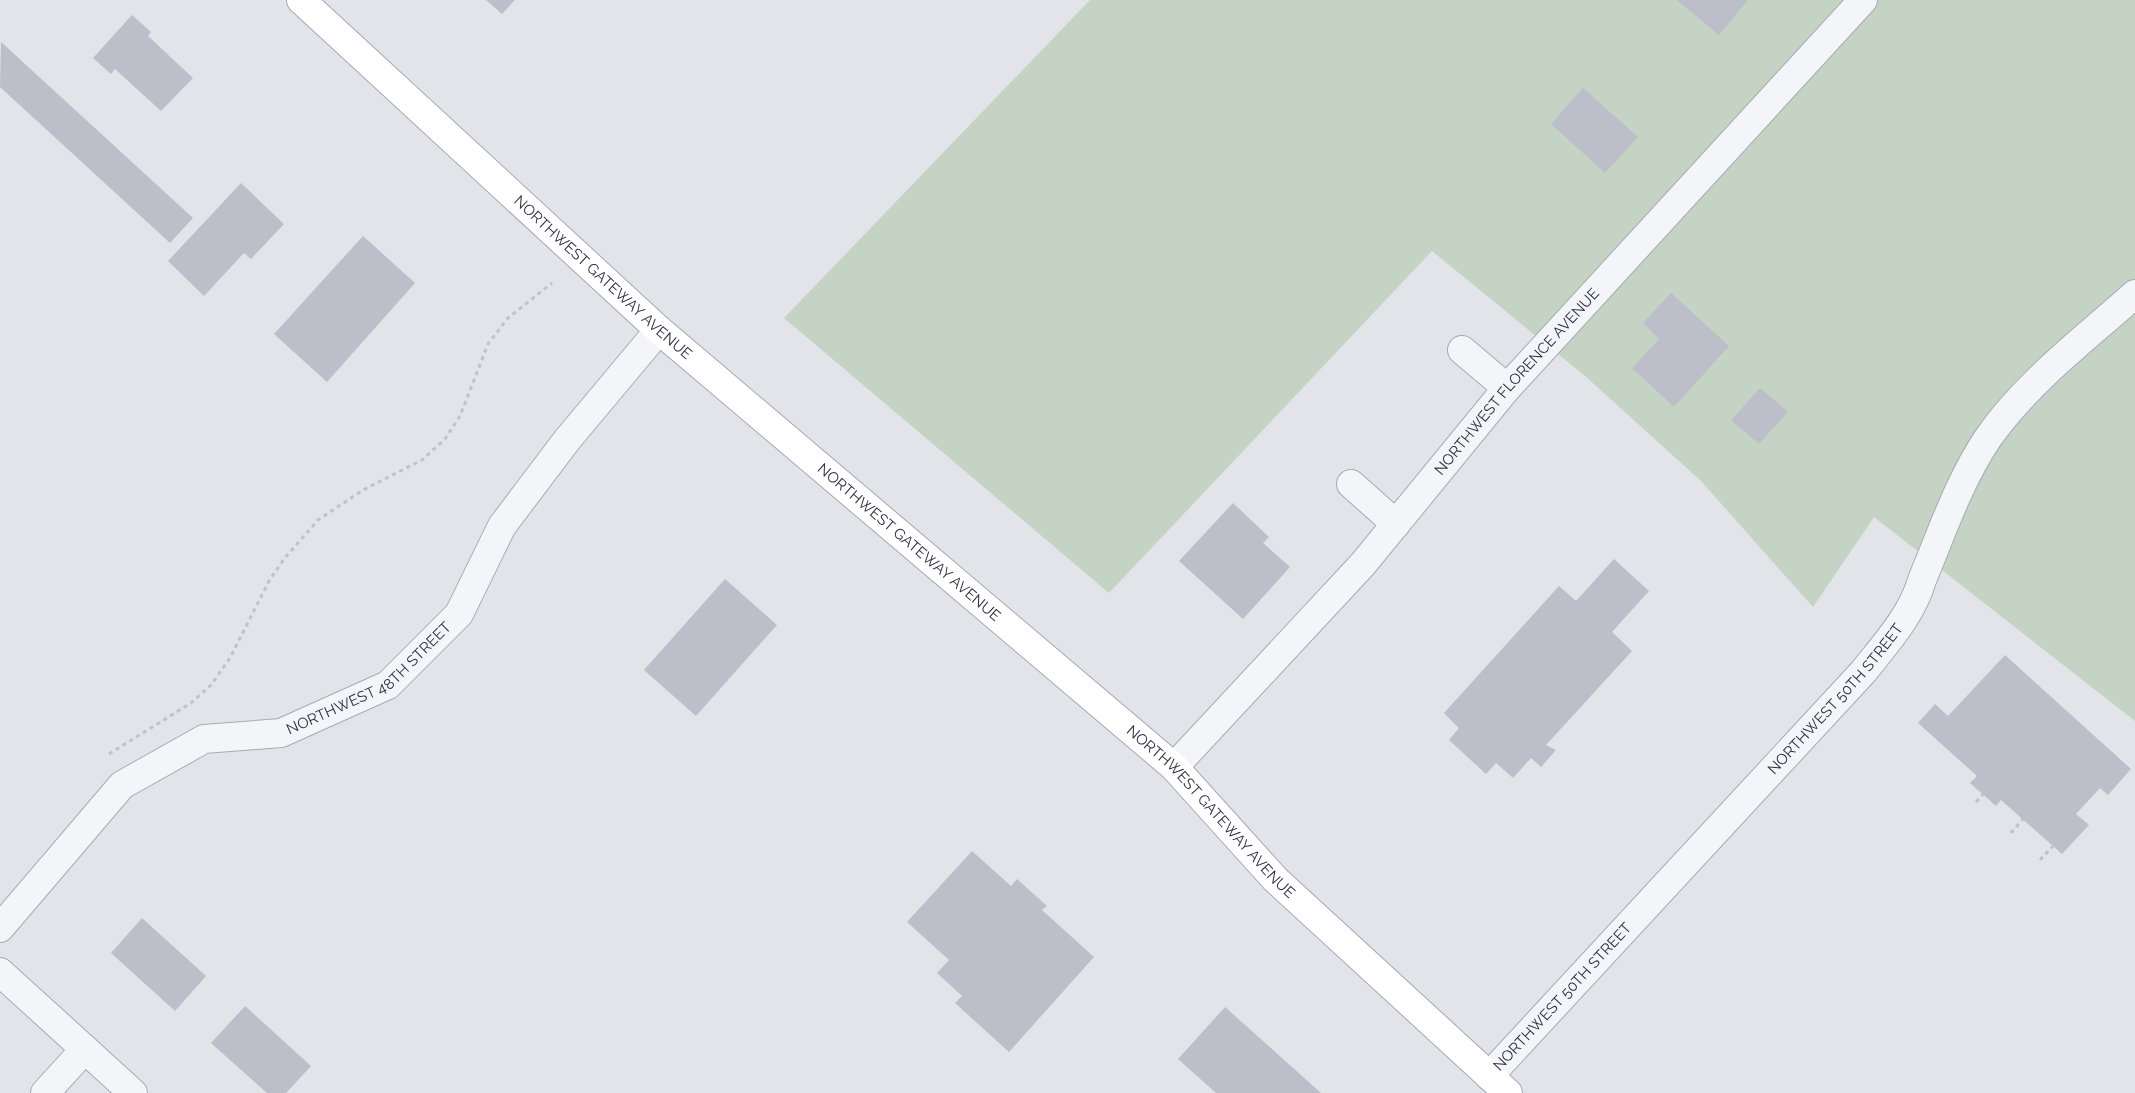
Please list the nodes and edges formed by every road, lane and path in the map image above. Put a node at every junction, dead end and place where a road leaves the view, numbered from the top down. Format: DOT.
graph roads {
  1 [pos="301,0"];
  2 [pos="1864,0"];
  3 [pos="552,283"];
  4 [pos="2135,294"];
  5 [pos="659,330"];
  6 [pos="1462,350"];
  7 [pos="1507,388"];
  8 [pos="1351,484"];
  9 [pos="1396,524"];
  10 [pos="105,756"];
  11 [pos="1174,767"];
  12 [pos="1983,794"];
  13 [pos="1976,802"];
  14 [pos="2023,819"];
  15 [pos="2011,833"];
  16 [pos="2053,846"];
  17 [pos="2040,860"];
  18 [pos="0,928"];
  19 [pos="0,972"];
  20 [pos="85,1049"];
  21 [pos="1499,1084"];
  22 [pos="46,1093"];
  23 [pos="133,1093"];
  1 -- 5 [label="main road, NORTHWEST GATEWAY AVENUE"];
  2 -- 7 [label="street, NORTHWEST FLORENCE AVENUE"];
  3 -- 10 [label="path"];
  4 -- 21 [label="street, NORTHWEST 50TH STREET"];
  5 -- 11 [label="main road, NORTHWEST GATEWAY AVENUE"];
  5 -- 18 [label="street, NORTHWEST 48TH STREET"];
  6 -- 7 [label="street"];
  7 -- 9 [label="street, NORTHWEST FLORENCE AVENUE"];
  8 -- 9 [label="street"];
  9 -- 11 [label="street, NORTHWEST FLORENCE AVENUE"];
  11 -- 21 [label="main road, NORTHWEST GATEWAY AVENUE"];
  12 -- 13 [label="path"];
  14 -- 15 [label="path"];
  16 -- 17 [label="path"];
  19 -- 20 [label="street"];
  20 -- 22 [label="street"];
  20 -- 23 [label="street"];
}
